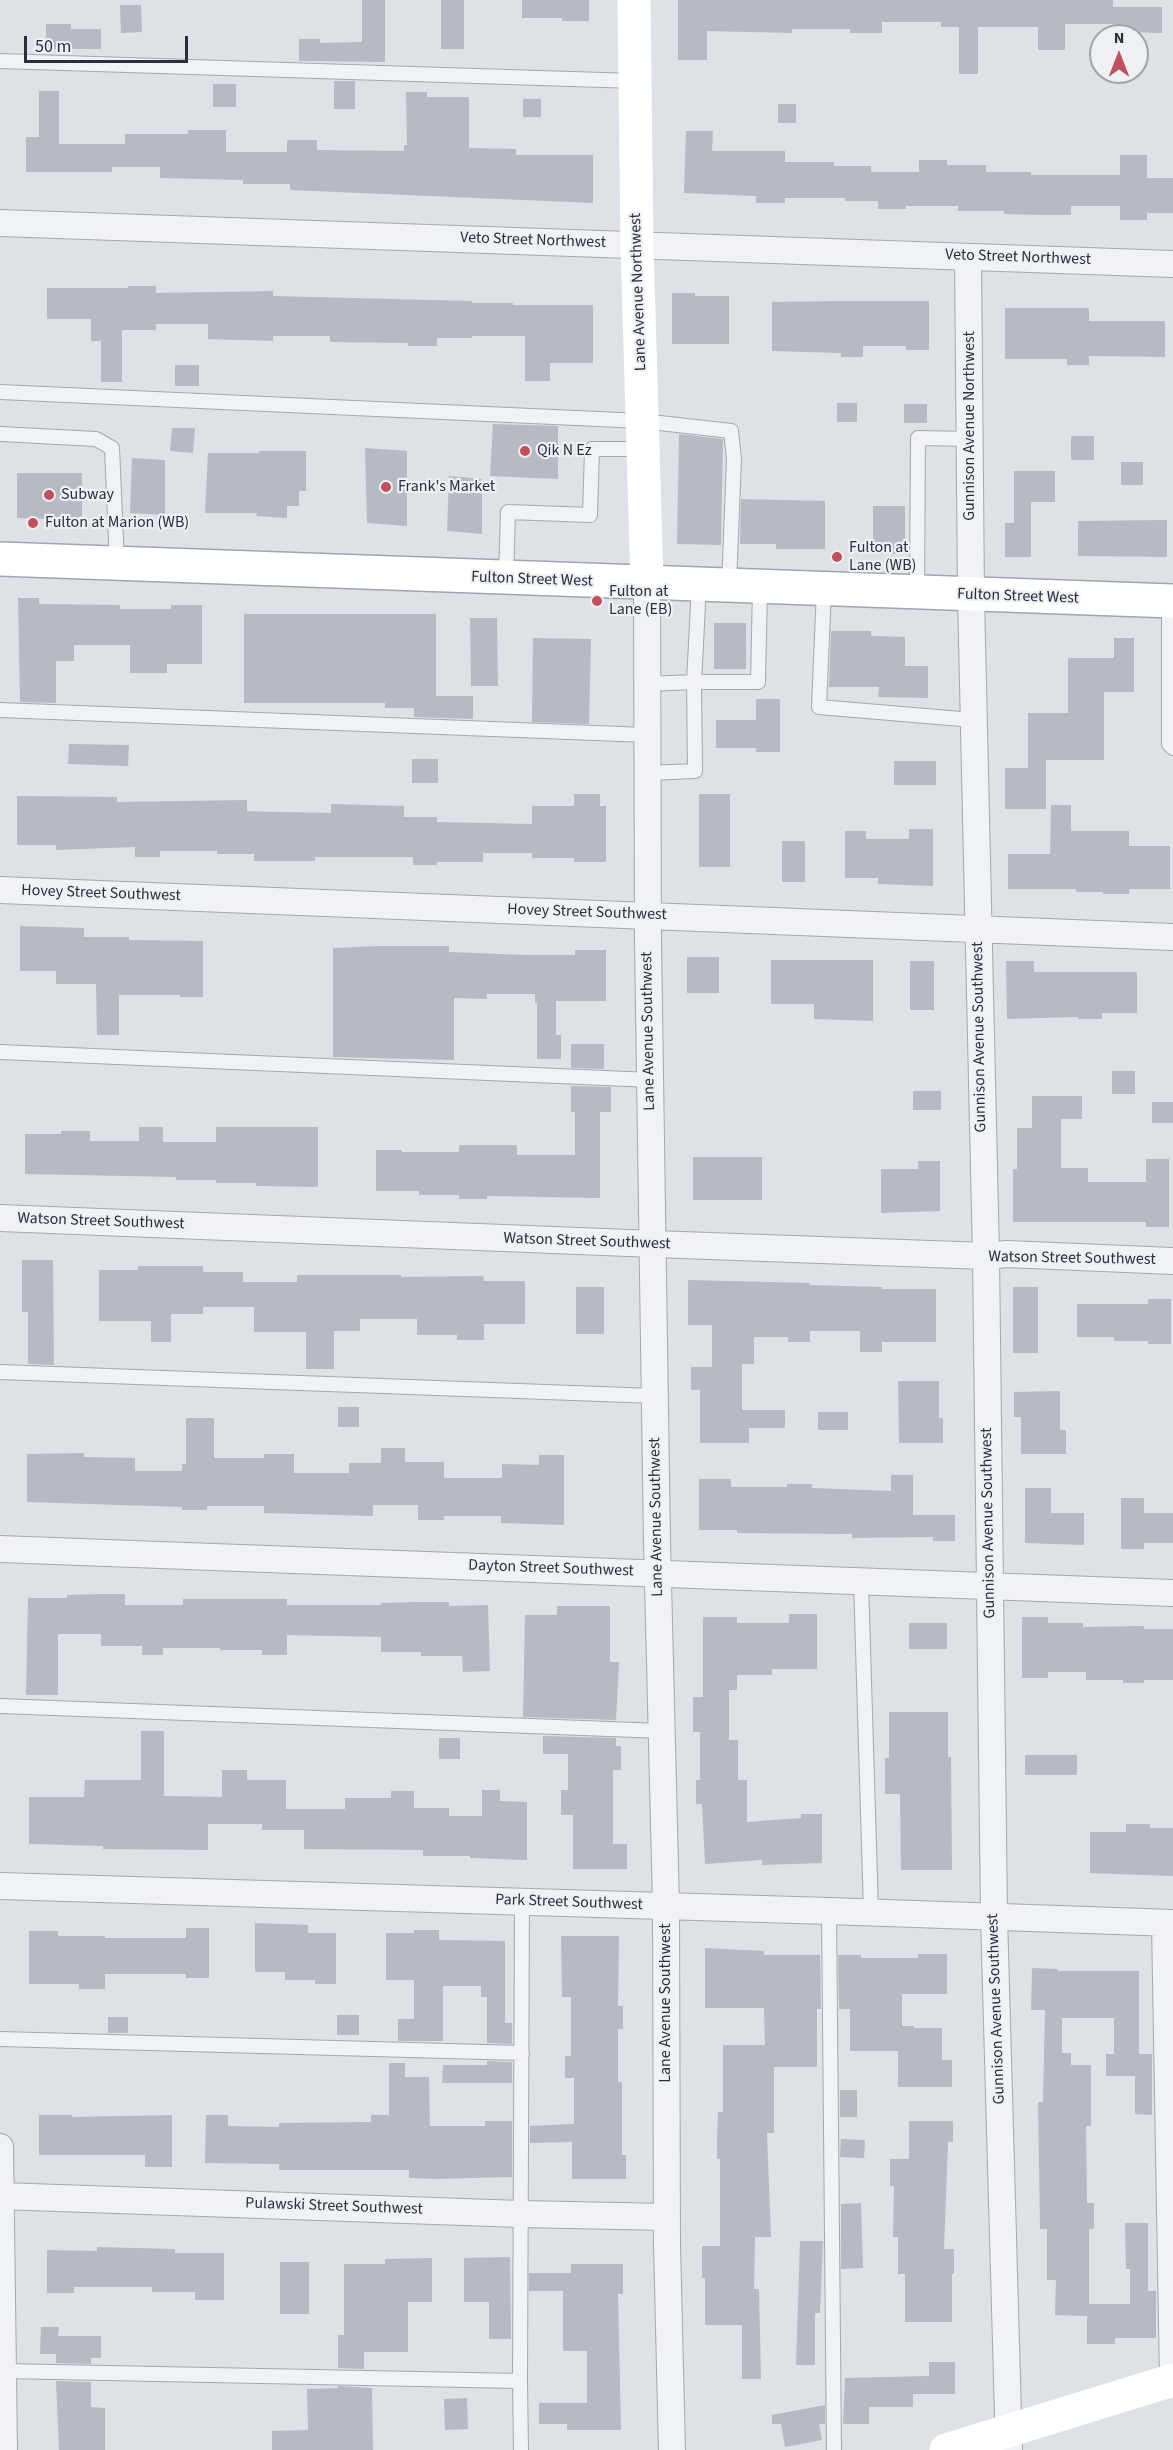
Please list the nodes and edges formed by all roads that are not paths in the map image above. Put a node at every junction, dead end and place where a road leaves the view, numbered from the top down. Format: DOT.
graph roads {
  1 [pos="634,0"];
  2 [pos="0,61"];
  3 [pos="635,81"];
  4 [pos="0,223"];
  5 [pos="637,245"];
  6 [pos="968,256"];
  7 [pos="1173,264"];
  8 [pos="0,392"];
  9 [pos="0,435"];
  10 [pos="643,435"];
  11 [pos="970,439"];
  12 [pos="0,559"];
  13 [pos="117,564"];
  14 [pos="506,578"];
  15 [pos="647,584"];
  16 [pos="729,587"];
  17 [pos="824,590"];
  18 [pos="917,594"];
  19 [pos="971,596"];
  20 [pos="1171,601"];
  21 [pos="694,682"];
  22 [pos="647,684"];
  23 [pos="0,710"];
  24 [pos="973,720"];
  25 [pos="647,735"];
  26 [pos="1173,748"];
  27 [pos="647,773"];
  28 [pos="0,890"];
  29 [pos="647,916"];
  30 [pos="977,929"];
  31 [pos="1173,936"];
  32 [pos="0,1052"];
  33 [pos="651,1080"];
  34 [pos="0,1218"];
  35 [pos="654,1244"];
  36 [pos="986,1256"];
  37 [pos="1173,1261"];
  38 [pos="0,1372"];
  39 [pos="655,1396"];
  40 [pos="0,1549"];
  41 [pos="658,1573"];
  42 [pos="861,1581"];
  43 [pos="989,1586"];
  44 [pos="1173,1593"];
  45 [pos="0,1706"];
  46 [pos="662,1731"];
  47 [pos="0,1886"];
  48 [pos="522,1901"];
  49 [pos="666,1905"];
  50 [pos="830,1911"];
  51 [pos="871,1912"];
  52 [pos="994,1916"];
  53 [pos="1169,1923"];
  54 [pos="0,2039"];
  55 [pos="522,2053"];
  56 [pos="1170,2095"];
  57 [pos="0,2147"];
  58 [pos="1,2196"];
  59 [pos="521,2214"];
  60 [pos="667,2217"];
  61 [pos="3,2371"];
  62 [pos="520,2380"];
  63 [pos="1173,2380"];
  64 [pos="1009,2440"];
  65 [pos="4,2450"];
  66 [pos="522,2450"];
  67 [pos="672,2450"];
  68 [pos="834,2450"];
  69 [pos="946,2450"];
  1 -- 3 [label="main road, Lane Avenue Northwest"];
  2 -- 3 [label="lane"];
  3 -- 5 [label="main road, Lane Avenue Northwest"];
  4 -- 5 [label="street, Veto Street Northwest"];
  5 -- 6 [label="street, Veto Street Northwest"];
  5 -- 10 [label="main road, Lane Avenue Northwest"];
  6 -- 7 [label="street, Veto Street Northwest"];
  6 -- 11 [label="street, Gunnison Avenue Northwest"];
  8 -- 10 [label="lane"];
  9 -- 13 [label="lane"];
  10 -- 14 [label="lane"];
  10 -- 15 [label="main road, Lane Avenue Northwest"];
  10 -- 16 [label="lane"];
  11 -- 18 [label="lane"];
  11 -- 19 [label="street, Gunnison Avenue Northwest"];
  12 -- 13 [label="main road, Fulton Street West"];
  13 -- 14 [label="main road, Fulton Street West"];
  14 -- 15 [label="main road, Fulton Street West"];
  15 -- 16 [label="main road, Fulton Street West"];
  15 -- 22 [label="street, Lane Avenue Southwest"];
  16 -- 17 [label="main road, Fulton Street West"];
  16 -- 21 [label="lane"];
  16 -- 21 [label="lane"];
  17 -- 18 [label="main road, Fulton Street West"];
  17 -- 24 [label="lane"];
  18 -- 19 [label="main road, Fulton Street West"];
  19 -- 20 [label="main road, Fulton Street West"];
  19 -- 24 [label="street, Gunnison Avenue Southwest"];
  20 -- 26 [label="lane"];
  21 -- 22 [label="lane"];
  21 -- 27 [label="lane"];
  22 -- 25 [label="street, Lane Avenue Southwest"];
  23 -- 25 [label="lane"];
  24 -- 30 [label="street, Gunnison Avenue Southwest"];
  25 -- 27 [label="street, Lane Avenue Southwest"];
  27 -- 29 [label="street, Lane Avenue Southwest"];
  28 -- 29 [label="street, Hovey Street Southwest"];
  29 -- 30 [label="street, Hovey Street Southwest"];
  29 -- 33 [label="street, Lane Avenue Southwest"];
  30 -- 31 [label="street, Hovey Street Southwest"];
  30 -- 36 [label="street, Gunnison Avenue Southwest"];
  32 -- 33 [label="lane"];
  33 -- 35 [label="street, Lane Avenue Southwest"];
  34 -- 35 [label="street, Watson Street Southwest"];
  35 -- 36 [label="street, Watson Street Southwest"];
  35 -- 39 [label="street, Lane Avenue Southwest"];
  36 -- 37 [label="street, Watson Street Southwest"];
  36 -- 43 [label="street, Gunnison Avenue Southwest"];
  38 -- 39 [label="lane"];
  39 -- 41 [label="street, Lane Avenue Southwest"];
  40 -- 41 [label="street, Dayton Street Southwest"];
  41 -- 42 [label="street, Dayton Street Southwest"];
  41 -- 46 [label="street, Lane Avenue Southwest"];
  42 -- 43 [label="street, Dayton Street Southwest"];
  42 -- 51 [label="lane"];
  43 -- 44 [label="street, Dayton Street Southwest"];
  43 -- 52 [label="street, Gunnison Avenue Southwest"];
  45 -- 46 [label="lane"];
  46 -- 49 [label="street, Lane Avenue Southwest"];
  47 -- 48 [label="street, Park Street Southwest"];
  48 -- 49 [label="street, Park Street Southwest"];
  48 -- 55 [label="lane"];
  49 -- 50 [label="street, Park Street Southwest"];
  49 -- 60 [label="street, Lane Avenue Southwest"];
  50 -- 51 [label="street, Park Street Southwest"];
  50 -- 68 [label="lane"];
  51 -- 52 [label="street, Park Street Southwest"];
  52 -- 53 [label="street, Park Street Southwest"];
  52 -- 64 [label="street, Gunnison Avenue Southwest"];
  53 -- 56 [label="street"];
  54 -- 55 [label="lane"];
  55 -- 59 [label="lane"];
  56 -- 63 [label="street"];
  57 -- 58 [label="street"];
  58 -- 59 [label="street, Pulawski Street Southwest"];
  58 -- 61 [label="street"];
  59 -- 60 [label="street, Pulawski Street Southwest"];
  59 -- 62 [label="lane"];
  60 -- 67 [label="street, Lane Avenue Southwest"];
  61 -- 62 [label="lane"];
  61 -- 65 [label="street"];
  62 -- 66 [label="lane"];
  63 -- 64 [label="main road"];
  64 -- 69 [label="main road"];
}
